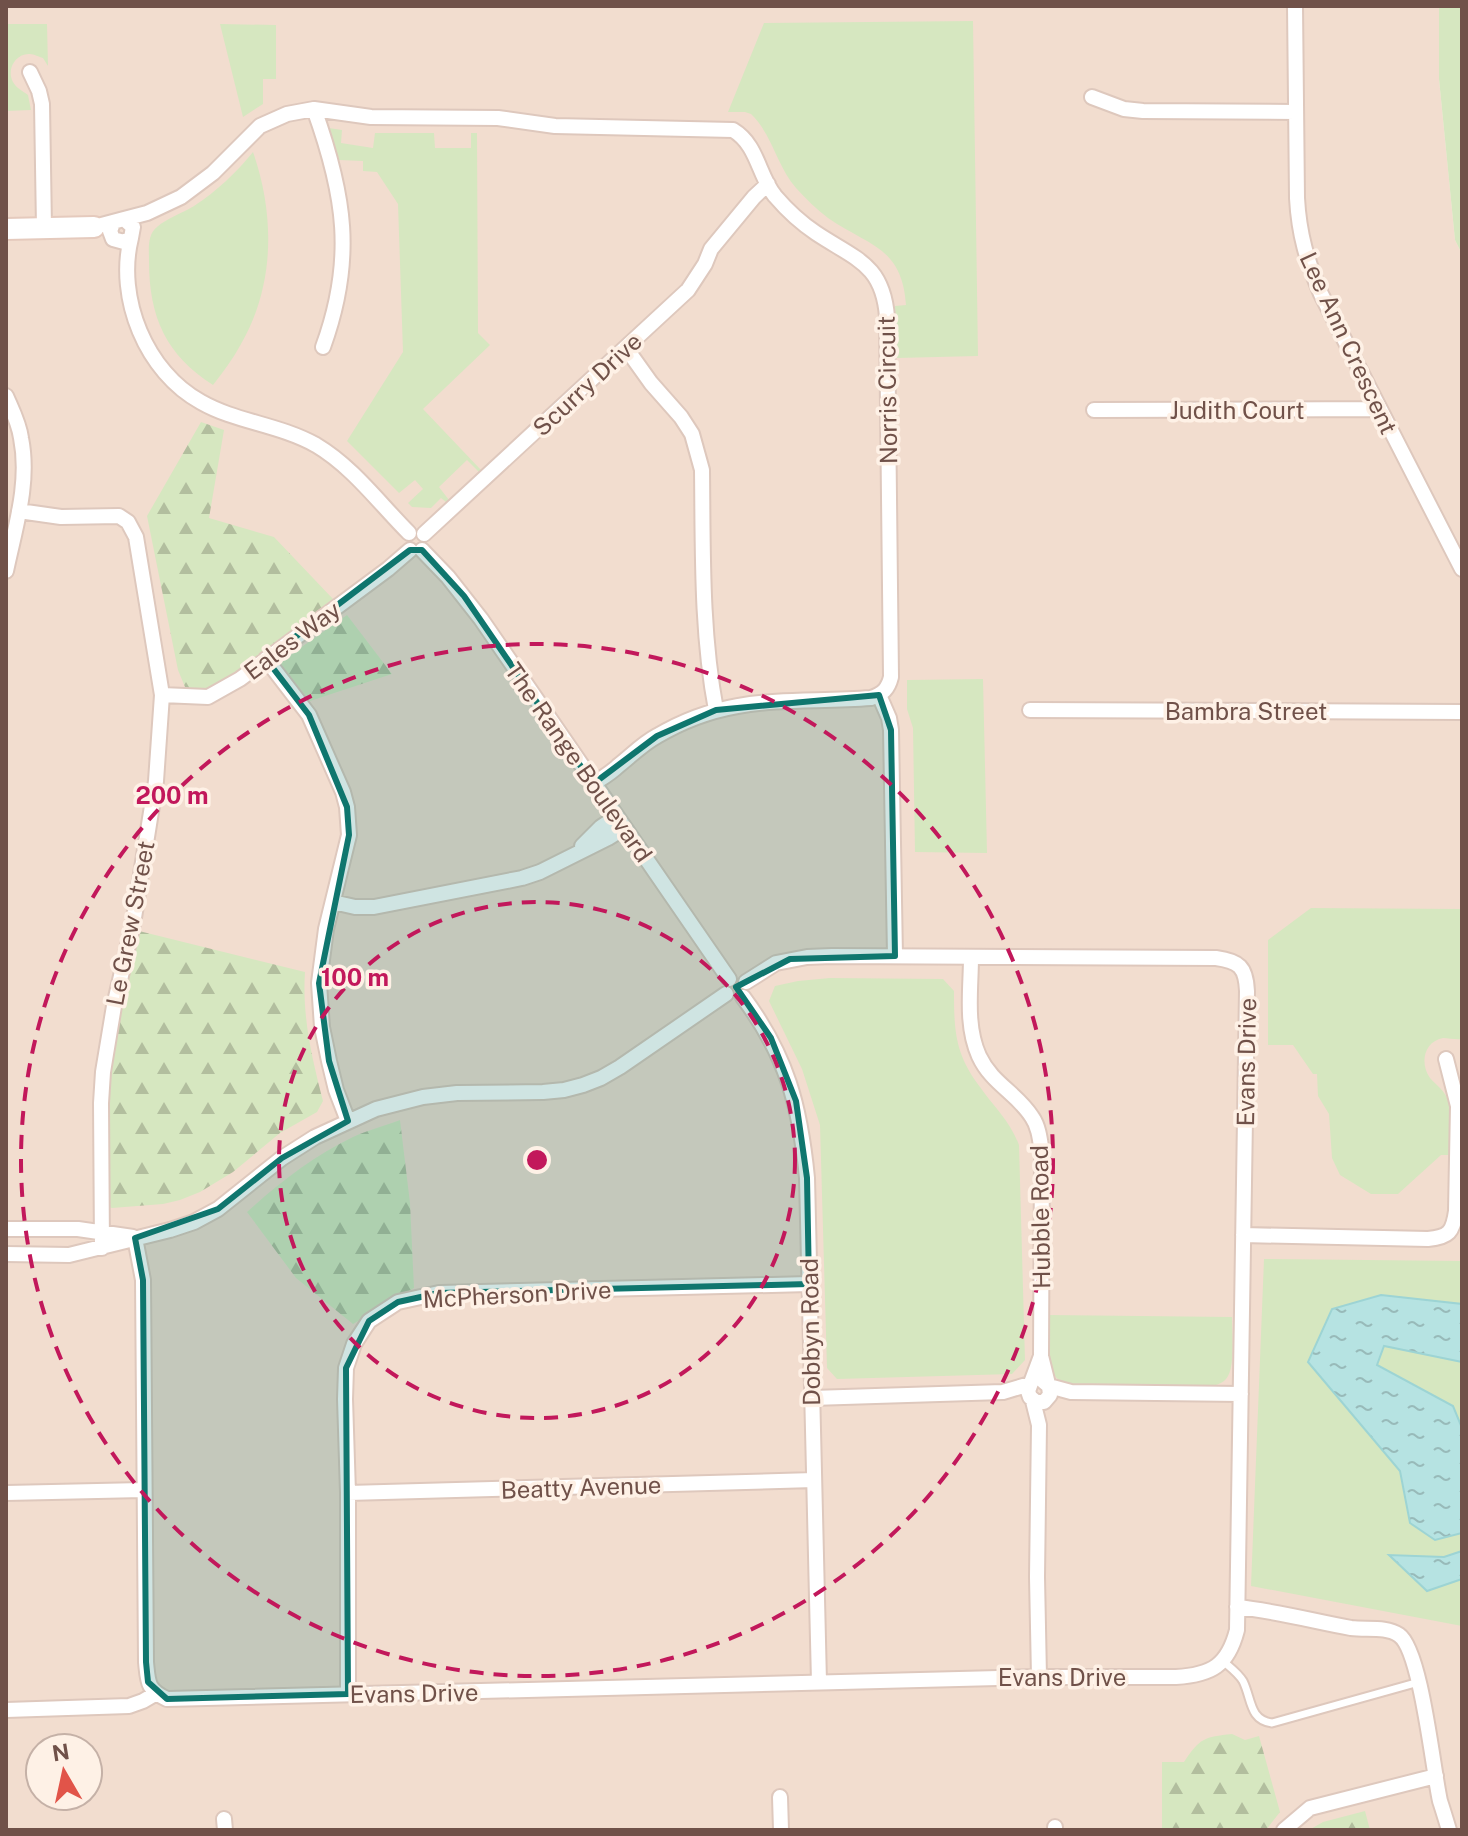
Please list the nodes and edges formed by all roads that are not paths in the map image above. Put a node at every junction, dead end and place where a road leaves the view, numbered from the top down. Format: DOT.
graph roads {
  1 [pos="1295,6"];
  2 [pos="30,72"];
  3 [pos="1092,97"];
  4 [pos="314,109"];
  5 [pos="1296,112"];
  6 [pos="770,188"];
  7 [pos="44,228"];
  8 [pos="6,229"];
  9 [pos="118,232"];
  10 [pos="323,347"];
  11 [pos="621,352"];
  12 [pos="6,396"];
  13 [pos="1379,409"];
  14 [pos="1094,410"];
  15 [pos="19,511"];
  16 [pos="417,534"];
  17 [pos="416,550"];
  18 [pos="1462,569"];
  19 [pos="6,571"];
  20 [pos="266,659"];
  21 [pos="162,695"];
  22 [pos="879,695"];
  23 [pos="722,708"];
  24 [pos="1030,710"];
  25 [pos="1462,712"];
  26 [pos="590,780"];
  27 [pos="620,822"];
  28 [pos="333,902"];
  29 [pos="895,956"];
  30 [pos="971,957"];
  31 [pos="728,986"];
  32 [pos="745,989"];
  33 [pos="1446,1059"];
  34 [pos="348,1121"];
  35 [pos="6,1229"];
  36 [pos="102,1232"];
  37 [pos="1243,1235"];
  38 [pos="135,1238"];
  39 [pos="102,1248"];
  40 [pos="6,1254"];
  41 [pos="809,1284"];
  42 [pos="1040,1392"];
  43 [pos="1241,1394"];
  44 [pos="812,1398"];
  45 [pos="814,1480"];
  46 [pos="143,1490"];
  47 [pos="6,1493"];
  48 [pos="348,1493"];
  49 [pos="1237,1607"];
  50 [pos="1224,1662"];
  51 [pos="1039,1677"];
  52 [pos="819,1682"];
  53 [pos="1419,1682"];
  54 [pos="155,1694"];
  55 [pos="348,1694"];
  56 [pos="6,1710"];
  57 [pos="1436,1776"];
  58 [pos="780,1797"];
  59 [pos="781,1830"];
  60 [pos="1284,1830"];
  61 [pos="1449,1830"];
  1 -- 5 [label="street, Lee Ann Crescent"];
  2 -- 7 [label="street"];
  3 -- 5 [label="street"];
  4 -- 6 [label="street, Norris Circuit"];
  4 -- 9 [label="street, Norris Circuit"];
  4 -- 10 [label="street"];
  5 -- 13 [label="street, Lee Ann Crescent"];
  6 -- 11 [label="street, Scurry Drive"];
  6 -- 22 [label="street, Norris Circuit"];
  7 -- 8 [label="street"];
  7 -- 9 [label="street"];
  9 -- 16 [label="street"];
  11 -- 16 [label="street, Scurry Drive"];
  11 -- 23 [label="street"];
  12 -- 15 [label="street"];
  13 -- 14 [label="street, Judith Court"];
  13 -- 18 [label="street, Lee Ann Crescent"];
  15 -- 19 [label="street"];
  15 -- 21 [label="street, Le Grew Street"];
  16 -- 17 [label="street"];
  17 -- 20 [label="street, Eales Way"];
  17 -- 26 [label="street, The Range Boulevard"];
  20 -- 21 [label="street, Eales Way"];
  20 -- 28 [label="street"];
  21 -- 36 [label="street, Le Grew Street"];
  22 -- 23 [label="street"];
  22 -- 29 [label="street"];
  23 -- 26 [label="street"];
  24 -- 25 [label="street, Bambra Street"];
  26 -- 27 [label="street, The Range Boulevard"];
  27 -- 28 [label="street"];
  27 -- 31 [label="street, The Range Boulevard"];
  28 -- 34 [label="street"];
  29 -- 30 [label="street, Evans Drive"];
  29 -- 32 [label="street, Evans Drive"];
  30 -- 37 [label="street, Evans Drive"];
  30 -- 42 [label="street, Hubble Road"];
  31 -- 32 [label="street"];
  31 -- 34 [label="street"];
  32 -- 41 [label="street, Dobbyn Road"];
  33 -- 37 [label="street"];
  34 -- 38 [label="street"];
  35 -- 36 [label="street"];
  36 -- 38 [label="street"];
  36 -- 39 [label="street, Le Grew Street"];
  37 -- 43 [label="street, Evans Drive"];
  38 -- 39 [label="street"];
  38 -- 46 [label="street"];
  39 -- 40 [label="street"];
  41 -- 44 [label="street, Dobbyn Road"];
  41 -- 48 [label="street, McPherson Drive"];
  42 -- 43 [label="street"];
  42 -- 44 [label="street"];
  42 -- 51 [label="street, Hubble Road"];
  43 -- 49 [label="street, Evans Drive"];
  44 -- 45 [label="street, Dobbyn Road"];
  45 -- 48 [label="street, Beatty Avenue"];
  45 -- 52 [label="street, Dobbyn Road"];
  46 -- 47 [label="street"];
  46 -- 54 [label="street"];
  48 -- 55 [label="street, McPherson Drive"];
  49 -- 50 [label="street, Evans Drive"];
  49 -- 53 [label="street"];
  50 -- 51 [label="street, Evans Drive"];
  50 -- 53 [label="lane"];
  51 -- 52 [label="street, Evans Drive"];
  52 -- 55 [label="street, Evans Drive"];
  53 -- 57 [label="street"];
  54 -- 55 [label="street, Evans Drive"];
  54 -- 56 [label="street"];
  57 -- 60 [label="street"];
  57 -- 61 [label="street"];
  58 -- 59 [label="street"];
}
